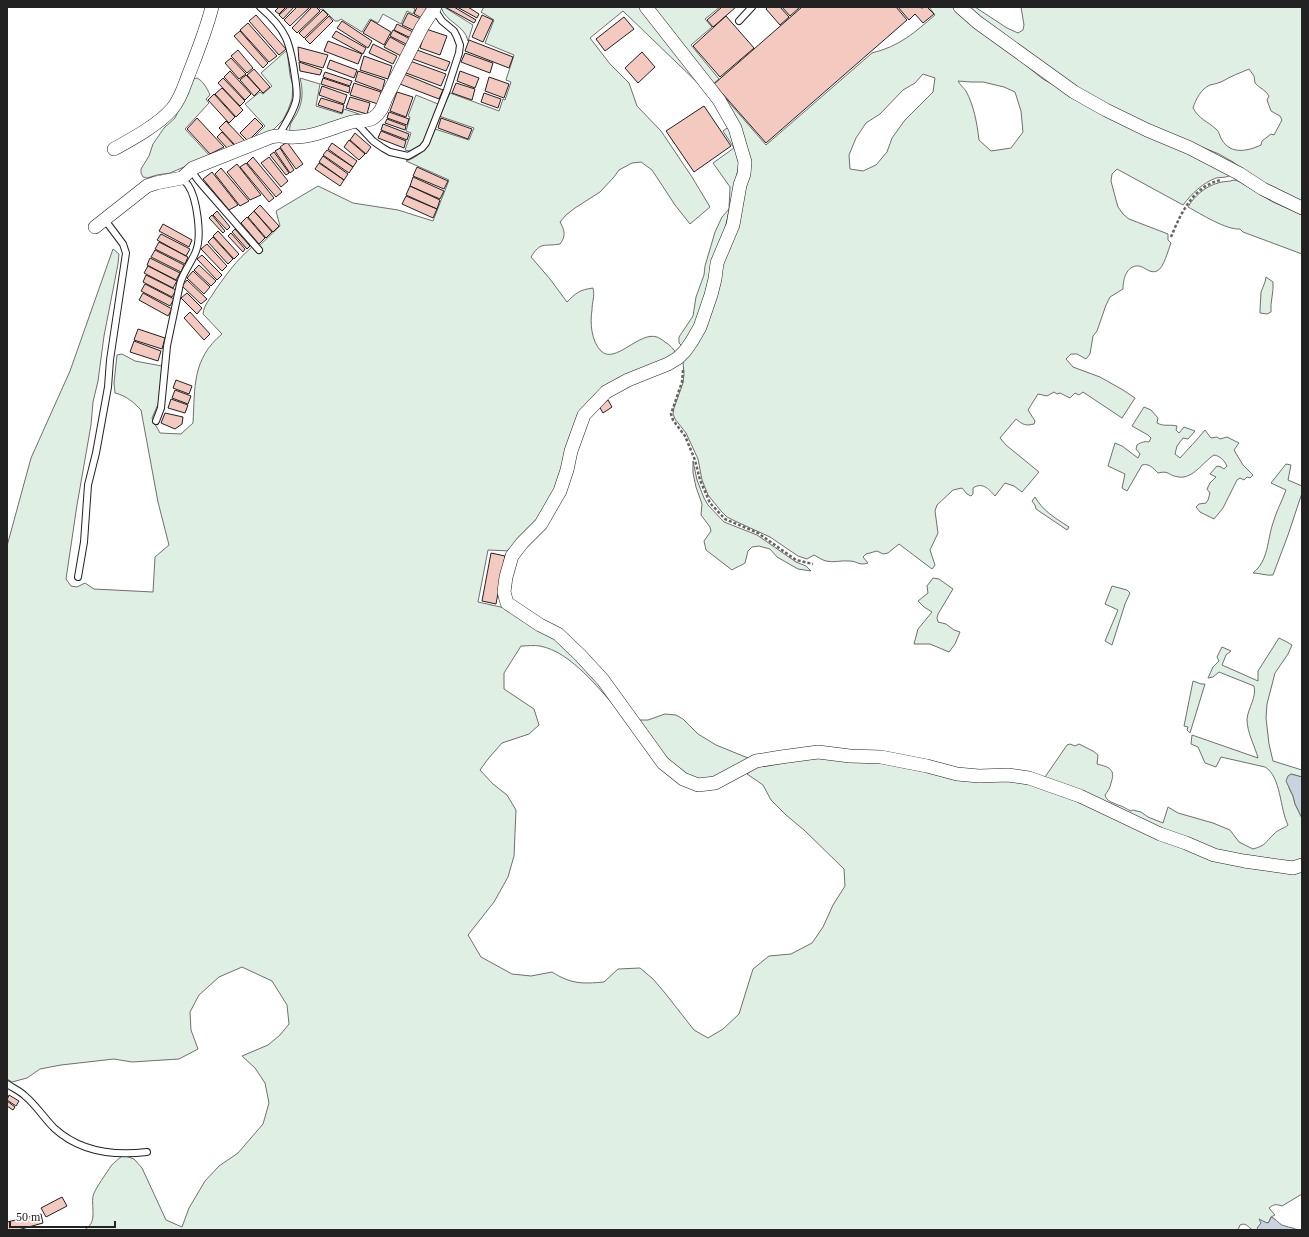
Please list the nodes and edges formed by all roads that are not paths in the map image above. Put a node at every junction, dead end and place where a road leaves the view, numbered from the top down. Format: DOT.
graph roads {
  1 [pos="212,7"];
  2 [pos="260,7"];
  3 [pos="646,7"];
  4 [pos="752,7"];
  5 [pos="960,7"];
  6 [pos="434,8"];
  7 [pos="739,21"];
  8 [pos="353,122"];
  9 [pos="279,135"];
  10 [pos="114,149"];
  11 [pos="193,168"];
  12 [pos="182,178"];
  13 [pos="1302,208"];
  14 [pos="107,219"];
  15 [pos="95,228"];
  16 [pos="259,250"];
  17 [pos="156,421"];
  18 [pos="78,577"];
  19 [pos="1302,865"];
  20 [pos="7,1084"];
  21 [pos="147,1152"];
  1 -- 10 [label="street"];
  2 -- 9 [label="lane"];
  3 -- 19 [label="street"];
  4 -- 7 [label="lane"];
  5 -- 13 [label="street"];
  6 -- 8 [label="street"];
  6 -- 8 [label="lane"];
  8 -- 9 [label="street"];
  9 -- 11 [label="street"];
  11 -- 12 [label="street"];
  11 -- 16 [label="lane"];
  12 -- 14 [label="street"];
  12 -- 17 [label="lane"];
  14 -- 15 [label="street"];
  14 -- 18 [label="lane"];
  20 -- 21 [label="lane"];
}
